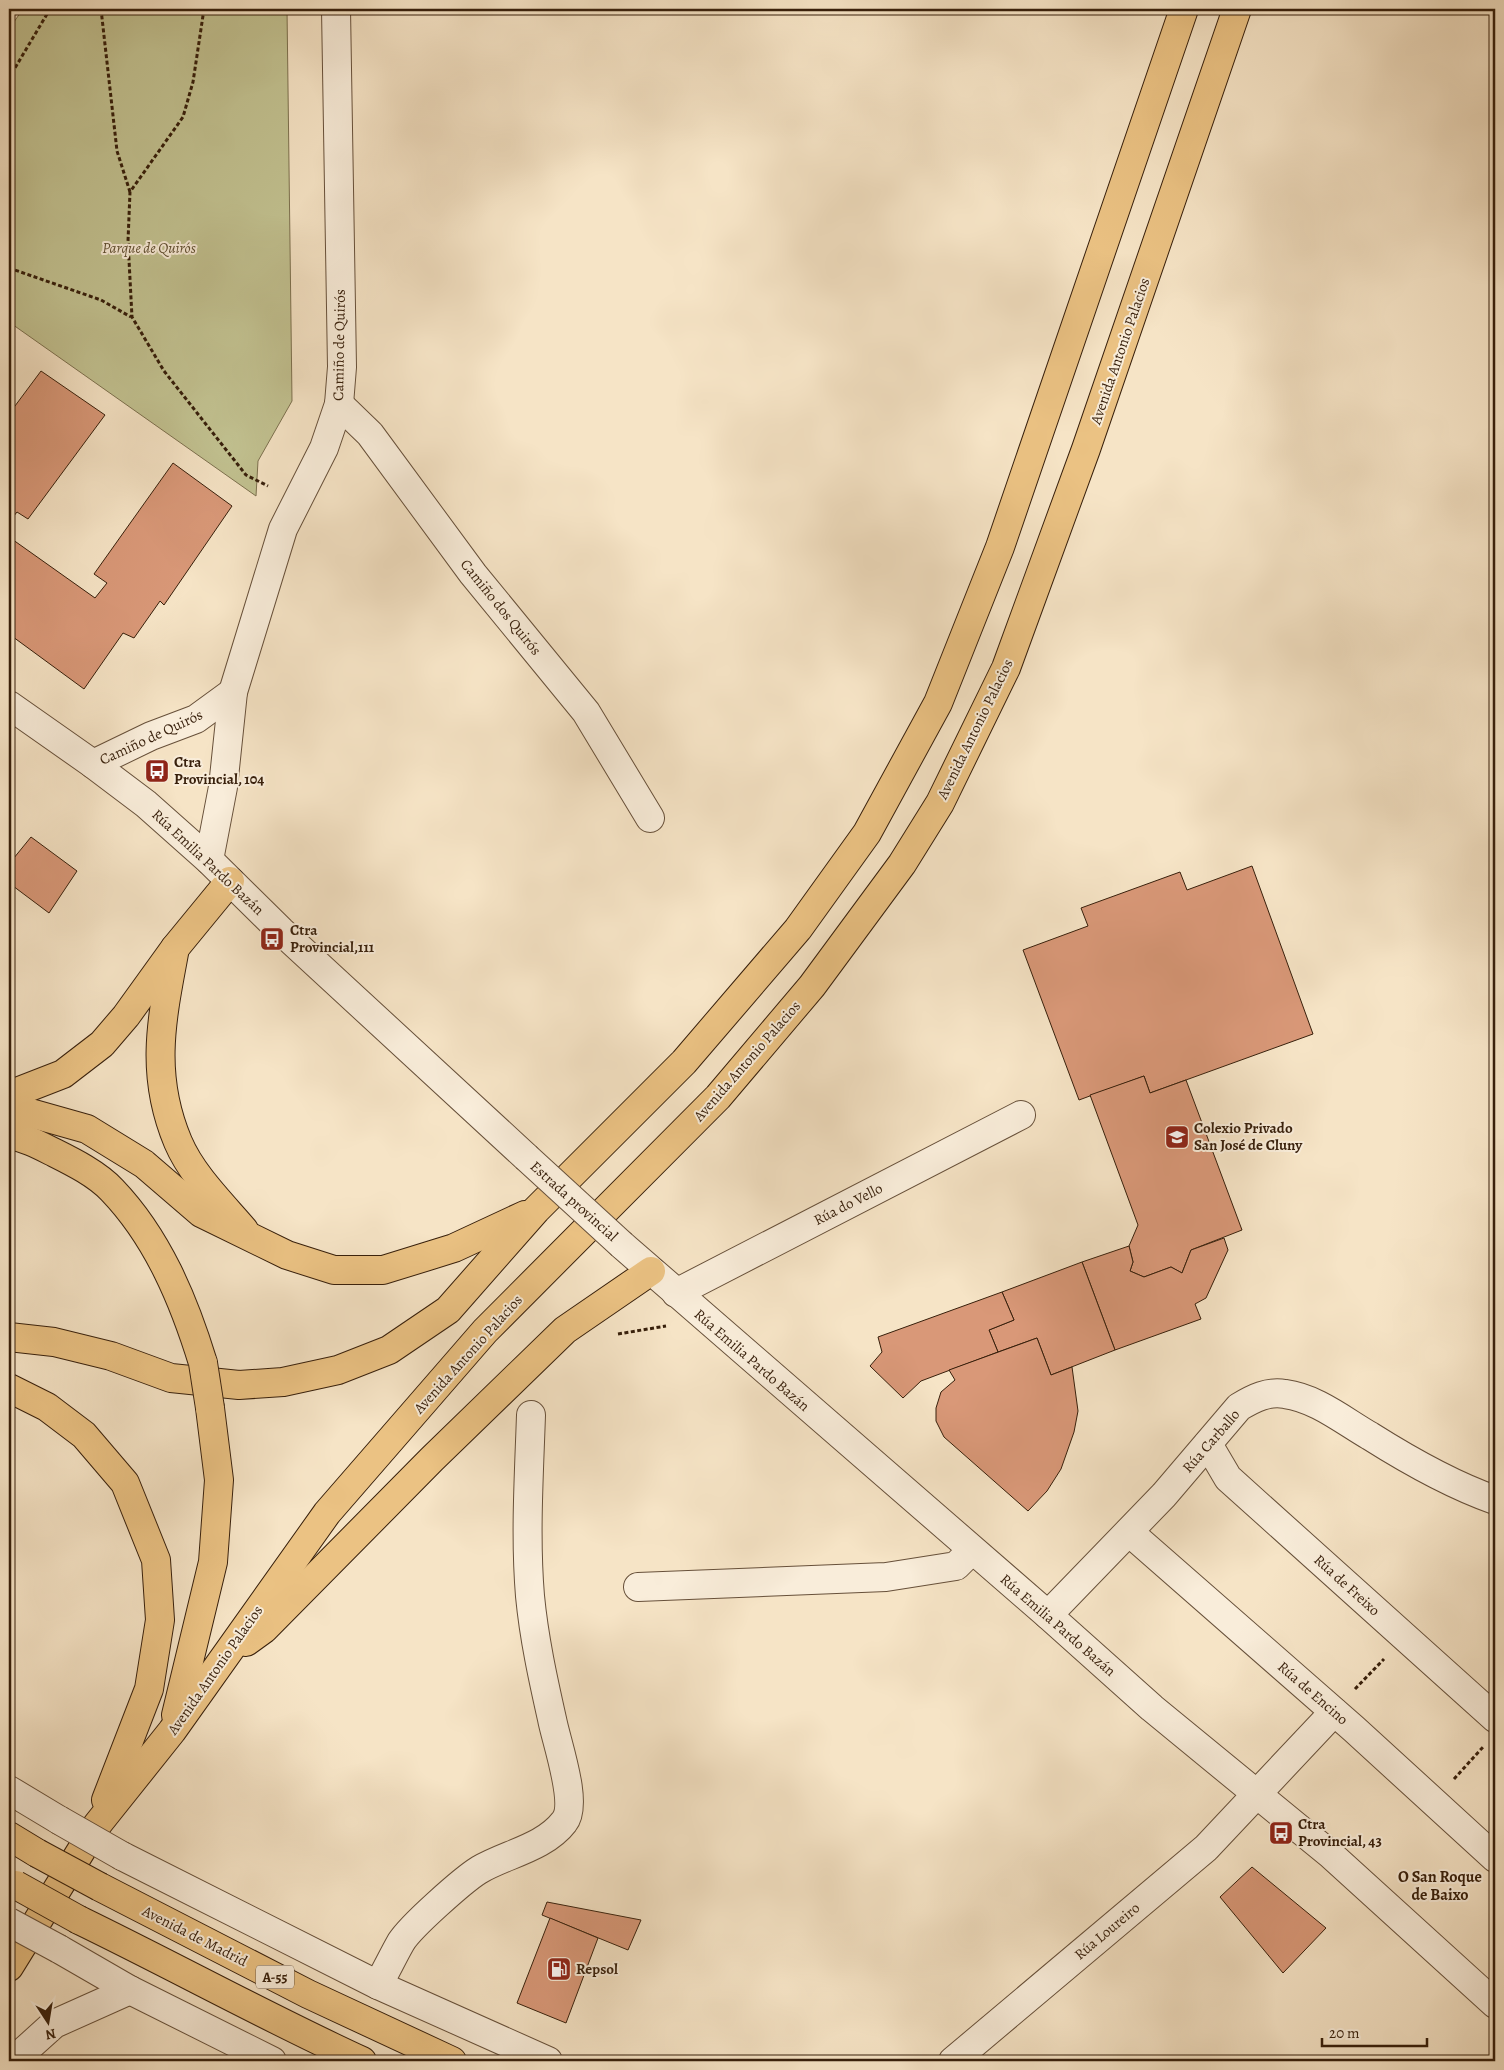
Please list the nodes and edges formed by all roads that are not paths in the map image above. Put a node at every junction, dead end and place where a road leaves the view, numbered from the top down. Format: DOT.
graph roads {
  1 [pos="336,9"];
  2 [pos="1184,9"];
  3 [pos="1237,9"];
  4 [pos="340,404"];
  5 [pos="233,692"];
  6 [pos="9,705"];
  7 [pos="93,764"];
  8 [pos="650,818"];
  9 [pos="209,860"];
  10 [pos="230,881"];
  11 [pos="175,948"];
  12 [pos="9,1095"];
  13 [pos="9,1107"];
  14 [pos="1020,1116"];
  15 [pos="9,1135"];
  16 [pos="526,1157"];
  17 [pos="536,1210"];
  18 [pos="250,1237"];
  19 [pos="622,1245"];
  20 [pos="651,1271"];
  21 [pos="676,1293"];
  22 [pos="9,1336"];
  23 [pos="9,1388"];
  24 [pos="530,1415"];
  25 [pos="1208,1444"];
  26 [pos="1495,1500"];
  27 [pos="1129,1532"];
  28 [pos="972,1550"];
  29 [pos="638,1587"];
  30 [pos="1048,1615"];
  31 [pos="222,1658"];
  32 [pos="1334,1712"];
  33 [pos="1492,1729"];
  34 [pos="172,1730"];
  35 [pos="9,1790"];
  36 [pos="1256,1794"];
  37 [pos="97,1825"];
  38 [pos="9,1836"];
  39 [pos="1495,1858"];
  40 [pos="13,1882"];
  41 [pos="9,1922"];
  42 [pos="9,1967"];
  43 [pos="378,1985"];
  44 [pos="130,1990"];
  45 [pos="1495,2004"];
  46 [pos="13,2061"];
  47 [pos="272,2061"];
  48 [pos="362,2061"];
  49 [pos="452,2061"];
  50 [pos="548,2061"];
  51 [pos="953,2061"];
  1 -- 4 [label="street, Camiño de Quirós"];
  2 -- 17 [label="main road"];
  3 -- 31 [label="main road, Avenida Antonio Palacios"];
  4 -- 5 [label="street, Camiño de Quirós"];
  4 -- 8 [label="street, Camiño dos Quirós"];
  5 -- 7 [label="street, Camiño de Quirós"];
  5 -- 9 [label="street, Camiño de Quirós"];
  6 -- 7 [label="street, Rúa Emilia Pardo Bazán"];
  7 -- 9 [label="street, Rúa Emilia Pardo Bazán"];
  9 -- 10 [label="street, Rúa Emilia Pardo Bazán"];
  10 -- 11 [label="main road"];
  10 -- 16 [label="street, Rúa Emilia Pardo Bazán"];
  11 -- 12 [label="main road"];
  11 -- 18 [label="main road"];
  13 -- 18 [label="main road"];
  14 -- 21 [label="street, Rúa do Vello"];
  15 -- 34 [label="main road, bridge"];
  16 -- 19 [label="street, Estrada provincial, bridge"];
  17 -- 18 [label="main road"];
  17 -- 22 [label="main road"];
  19 -- 20 [label="street, Rúa Emilia Pardo Bazán"];
  20 -- 21 [label="street, Rúa Emilia Pardo Bazán"];
  20 -- 31 [label="main road"];
  21 -- 28 [label="street, Rúa Emilia Pardo Bazán"];
  23 -- 37 [label="main road"];
  24 -- 43 [label="street"];
  25 -- 26 [label="street, Rúa Carballo"];
  25 -- 27 [label="street, Rúa Carballo"];
  25 -- 33 [label="street, Rúa de Freixo"];
  27 -- 30 [label="street, Rúa Carballo"];
  27 -- 32 [label="street, Rúa de Encino"];
  28 -- 29 [label="street"];
  28 -- 30 [label="street, Rúa Emilia Pardo Bazán"];
  30 -- 36 [label="street, Rúa Emilia Pardo Bazán"];
  31 -- 34 [label="main road, Avenida Antonio Palacios"];
  32 -- 36 [label="street, Rúa Loureiro"];
  32 -- 39 [label="street, Rúa de Encino"];
  34 -- 37 [label="main road, Avenida Antonio Palacios"];
  35 -- 43 [label="street, bridge"];
  36 -- 45 [label="street, Rúa Emilia Pardo Bazán"];
  36 -- 51 [label="street, Rúa Loureiro"];
  37 -- 42 [label="main road, Avenida Antonio Palacios"];
  38 -- 49 [label="main road, Avenida de Madrid / A-55, bridge"];
  40 -- 48 [label="main road, A-55, bridge"];
  41 -- 44 [label="street, bridge"];
  43 -- 50 [label="street"];
  44 -- 46 [label="street"];
  44 -- 47 [label="street"];
}
